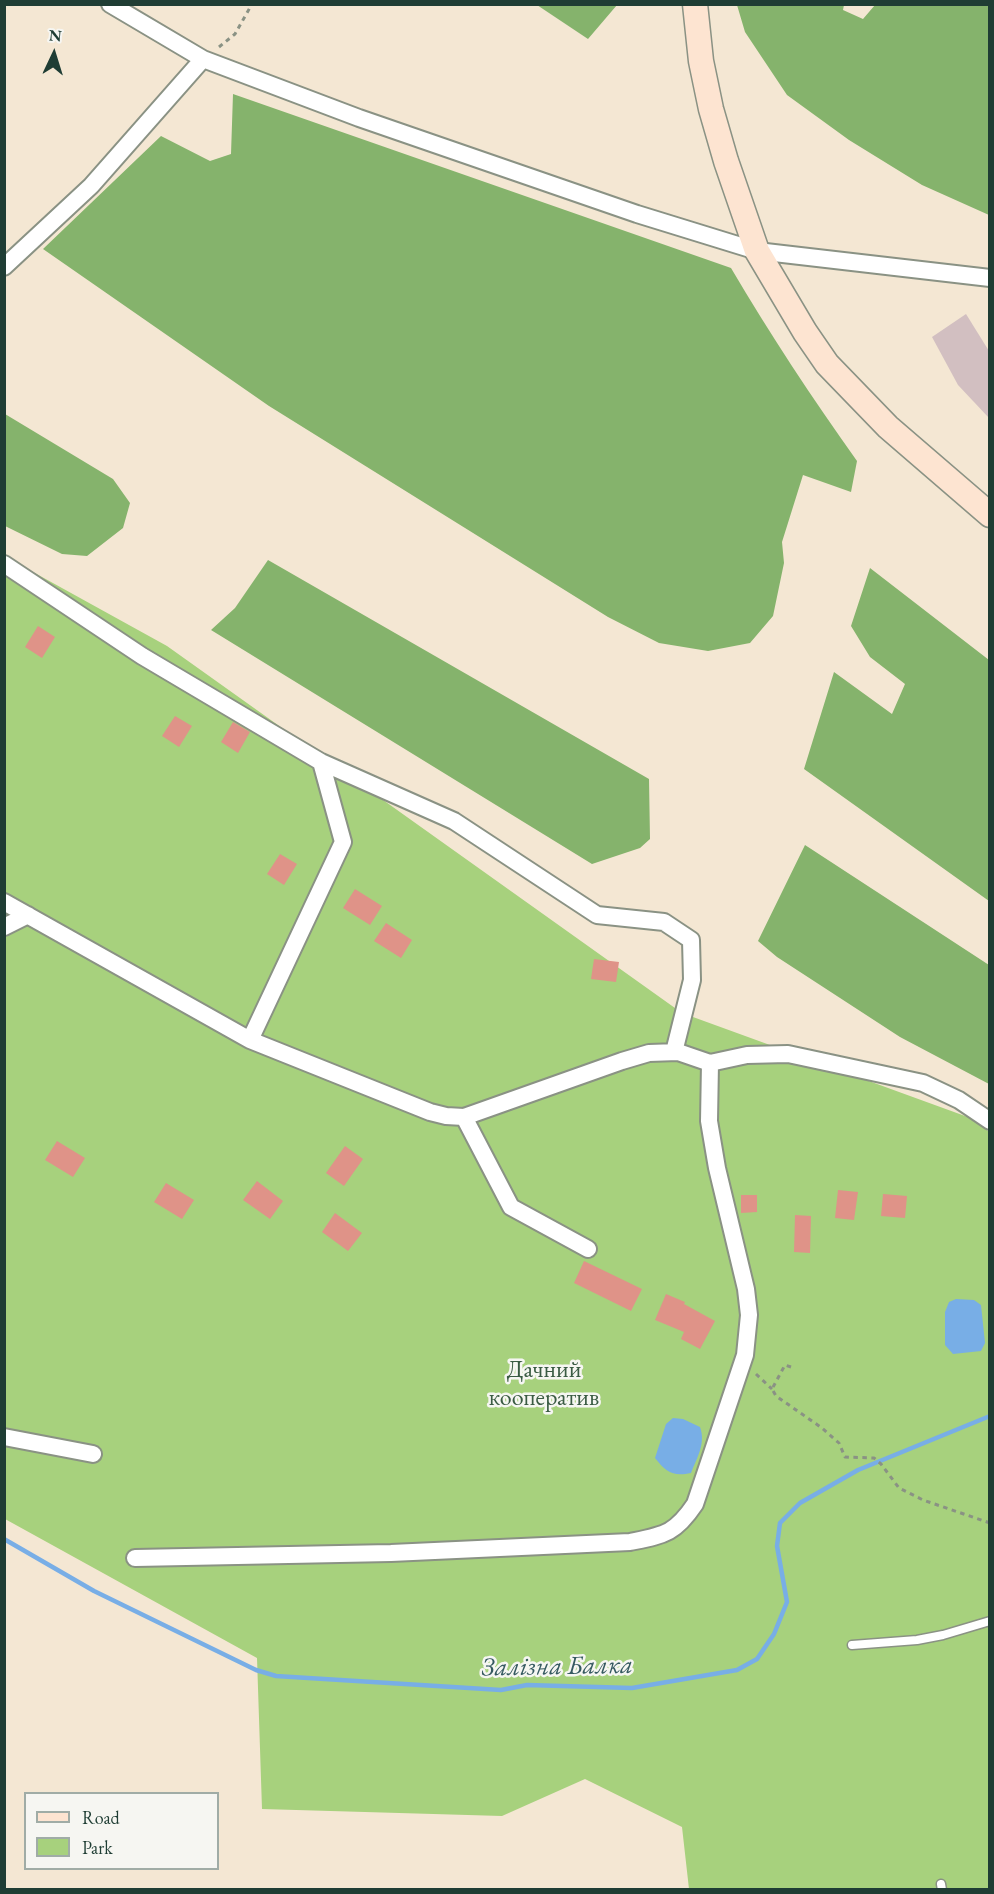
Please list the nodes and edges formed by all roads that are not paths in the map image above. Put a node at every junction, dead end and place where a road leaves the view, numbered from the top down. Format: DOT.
graph roads {
  1 [pos="110,4"];
  2 [pos="695,4"];
  3 [pos="203,59"];
  4 [pos="757,251"];
  5 [pos="4,267"];
  6 [pos="990,278"];
  7 [pos="990,514"];
  8 [pos="4,564"];
  9 [pos="321,762"];
  10 [pos="4,902"];
  11 [pos="28,915"];
  12 [pos="4,927"];
  13 [pos="250,1040"];
  14 [pos="674,1052"];
  15 [pos="710,1063"];
  16 [pos="464,1117"];
  17 [pos="990,1121"];
  18 [pos="588,1249"];
  19 [pos="4,1437"];
  20 [pos="93,1454"];
  21 [pos="135,1558"];
  22 [pos="990,1621"];
  23 [pos="852,1644"];
  1 -- 3 [label="street"];
  2 -- 4 [label="main road"];
  3 -- 4 [label="street"];
  3 -- 5 [label="street"];
  4 -- 6 [label="street"];
  4 -- 7 [label="main road"];
  8 -- 9 [label="street"];
  9 -- 13 [label="street"];
  9 -- 14 [label="street"];
  10 -- 11 [label="street"];
  11 -- 12 [label="street"];
  11 -- 13 [label="street"];
  13 -- 16 [label="street"];
  14 -- 15 [label="street"];
  14 -- 16 [label="street"];
  15 -- 17 [label="street"];
  15 -- 21 [label="street"];
  16 -- 18 [label="street"];
  19 -- 20 [label="street"];
  22 -- 23 [label="lane"];
}
